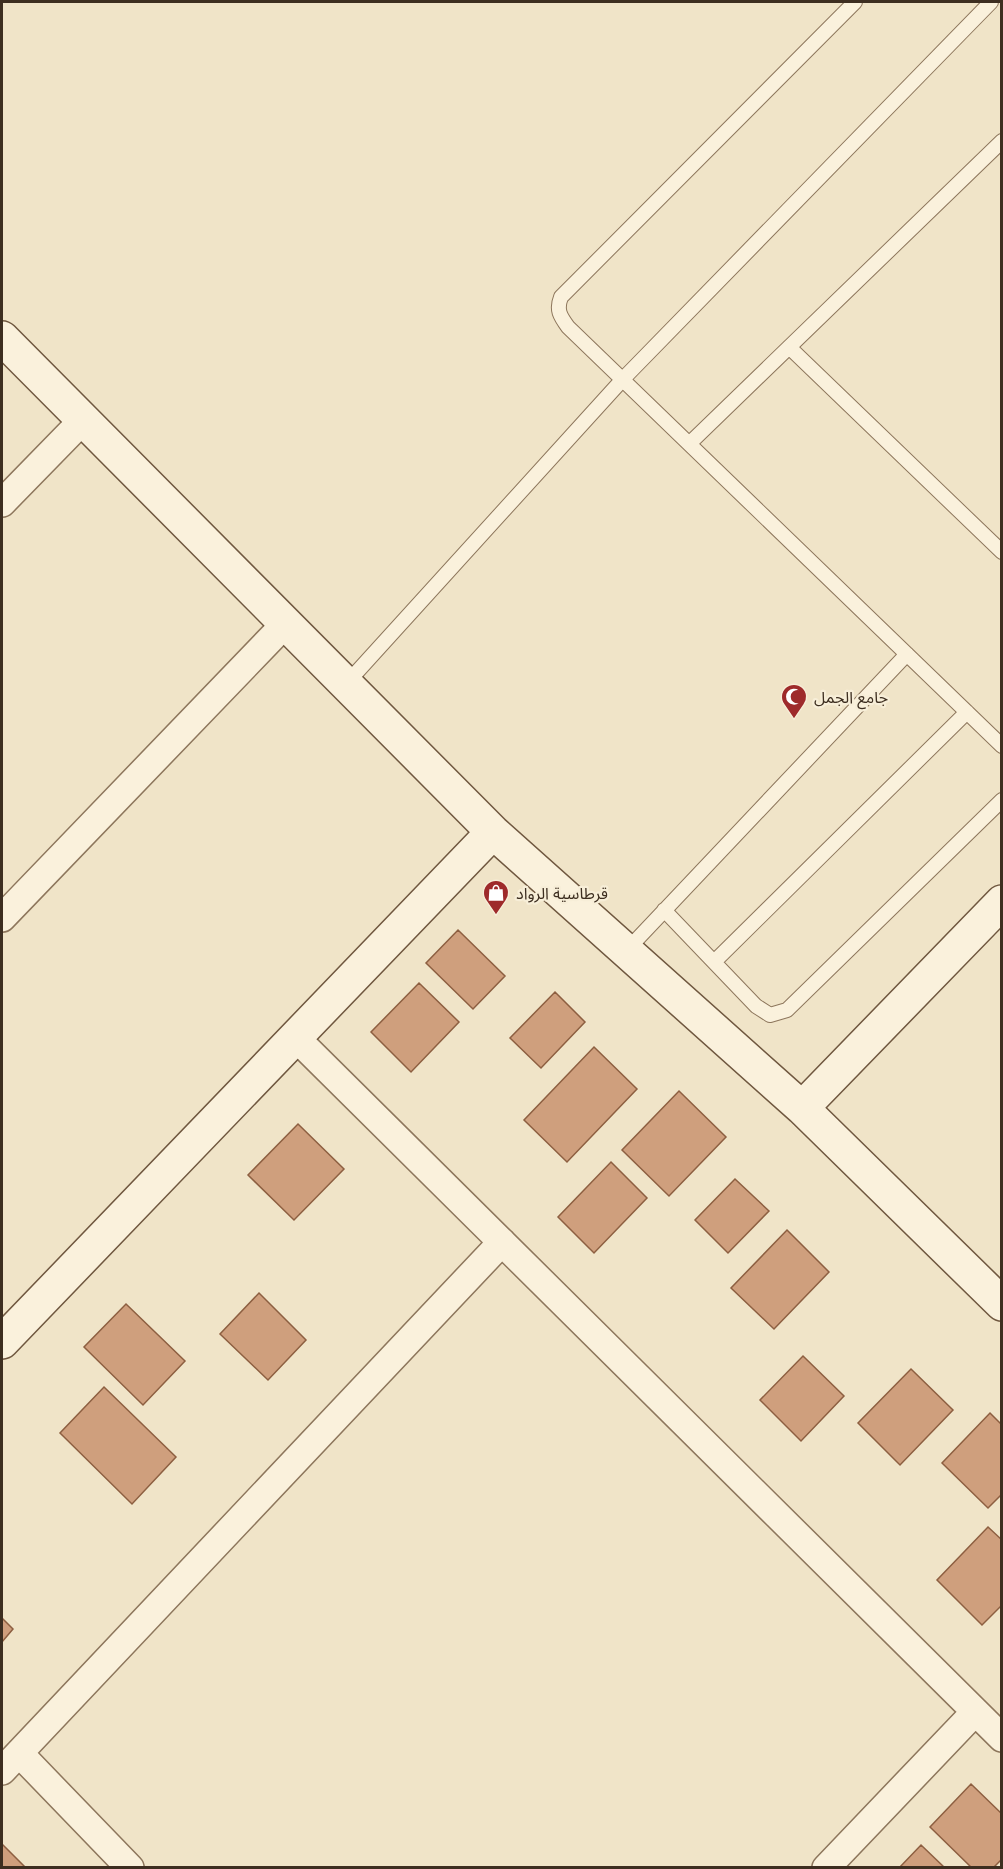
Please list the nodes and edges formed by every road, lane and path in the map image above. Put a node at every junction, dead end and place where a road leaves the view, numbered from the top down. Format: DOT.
graph roads {
  1 [pos="855,2"];
  2 [pos="991,2"];
  3 [pos="1002,141"];
  4 [pos="2,338"];
  5 [pos="789,347"];
  6 [pos="622,379"];
  7 [pos="83,420"];
  8 [pos="690,443"];
  9 [pos="2,503"];
  10 [pos="1002,552"];
  11 [pos="286,623"];
  12 [pos="907,654"];
  13 [pos="346,684"];
  14 [pos="967,712"];
  15 [pos="1002,746"];
  16 [pos="1002,800"];
  17 [pos="493,832"];
  18 [pos="1002,902"];
  19 [pos="664,910"];
  20 [pos="2,918"];
  21 [pos="626,951"];
  22 [pos="715,961"];
  23 [pos="295,1037"];
  24 [pos="802,1108"];
  25 [pos="502,1242"];
  26 [pos="1002,1304"];
  27 [pos="2,1342"];
  28 [pos="975,1712"];
  29 [pos="1002,1738"];
  30 [pos="10,1762"];
  31 [pos="130,1868"];
  32 [pos="826,1868"];
  1 -- 6 [label="lane"];
  2 -- 6 [label="lane"];
  3 -- 5 [label="lane"];
  4 -- 7 [label="street"];
  5 -- 8 [label="lane"];
  5 -- 10 [label="lane"];
  6 -- 8 [label="lane"];
  6 -- 13 [label="lane"];
  7 -- 9 [label="street"];
  7 -- 11 [label="street"];
  8 -- 12 [label="lane"];
  11 -- 13 [label="street"];
  11 -- 20 [label="street"];
  12 -- 14 [label="lane"];
  12 -- 19 [label="lane"];
  13 -- 17 [label="street"];
  14 -- 15 [label="lane"];
  14 -- 22 [label="lane"];
  16 -- 22 [label="lane"];
  17 -- 21 [label="street"];
  17 -- 23 [label="street"];
  18 -- 24 [label="street"];
  19 -- 21 [label="lane"];
  19 -- 22 [label="lane"];
  21 -- 24 [label="street"];
  23 -- 25 [label="street"];
  23 -- 27 [label="street"];
  24 -- 26 [label="street"];
  25 -- 28 [label="street"];
  25 -- 30 [label="street"];
  28 -- 29 [label="street"];
  28 -- 32 [label="street"];
  30 -- 31 [label="street"];
}
